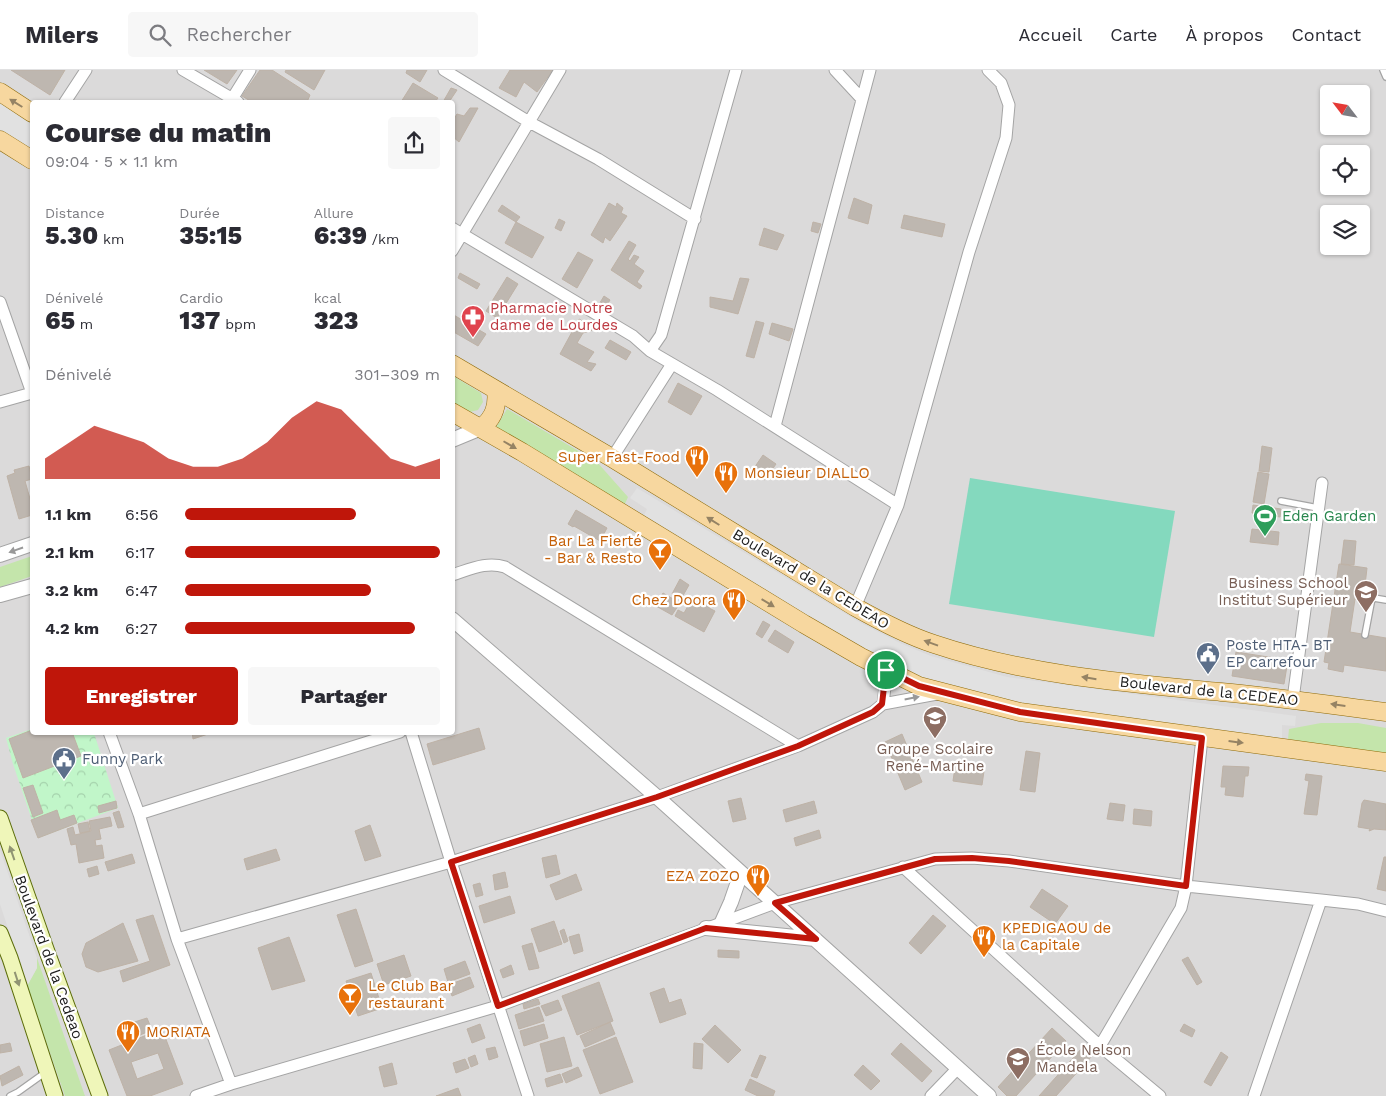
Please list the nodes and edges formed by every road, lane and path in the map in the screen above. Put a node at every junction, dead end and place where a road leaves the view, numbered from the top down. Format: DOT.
graph roads {
  1 [pos="86,70"];
  2 [pos="183,70"];
  3 [pos="250,70"];
  4 [pos="444,70"];
  5 [pos="560,70"];
  6 [pos="736,70"];
  7 [pos="834,70"];
  8 [pos="870,70"];
  9 [pos="988,70"];
  10 [pos="1383,70"];
  11 [pos="1386,77"];
  12 [pos="0,92"];
  13 [pos="861,98"];
  14 [pos="66,100"];
  15 [pos="233,100"];
  16 [pos="235,100"];
  17 [pos="30,112"];
  18 [pos="529,122"];
  19 [pos="0,140"];
  20 [pos="30,159"];
  21 [pos="695,219"];
  22 [pos="455,230"];
  23 [pos="463,235"];
  24 [pos="455,247"];
  25 [pos="0,302"];
  26 [pos="650,351"];
  27 [pos="672,364"];
  28 [pos="455,366"];
  29 [pos="30,387"];
  30 [pos="496,390"];
  31 [pos="30,394"];
  32 [pos="0,402"];
  33 [pos="455,414"];
  34 [pos="775,426"];
  35 [pos="481,428"];
  36 [pos="455,439"];
  37 [pos="612,458"];
  38 [pos="1322,483"];
  39 [pos="1280,501"];
  40 [pos="898,505"];
  41 [pos="1318,508"];
  42 [pos="30,545"];
  43 [pos="0,555"];
  44 [pos="455,573"];
  45 [pos="30,587"];
  46 [pos="0,596"];
  47 [pos="1362,596"];
  48 [pos="1372,598"];
  49 [pos="1386,600"];
  50 [pos="855,607"];
  51 [pos="455,622"];
  52 [pos="1365,635"];
  53 [pos="886,670"];
  54 [pos="941,693"];
  55 [pos="1293,699"];
  56 [pos="882,704"];
  57 [pos="1386,712"];
  58 [pos="111,735"];
  59 [pos="390,735"];
  60 [pos="413,735"];
  61 [pos="1202,738"];
  62 [pos="798,746"];
  63 [pos="1386,762"];
  64 [pos="657,797"];
  65 [pos="139,814"];
  66 [pos="0,818"];
  67 [pos="451,862"];
  68 [pos="903,867"];
  69 [pos="741,873"];
  70 [pos="1186,886"];
  71 [pos="1321,900"];
  72 [pos="775,903"];
  73 [pos="1386,911"];
  74 [pos="722,922"];
  75 [pos="706,928"];
  76 [pos="0,933"];
  77 [pos="177,939"];
  78 [pos="816,939"];
  79 [pos="498,1006"];
  80 [pos="1100,1046"];
  81 [pos="958,1068"];
  82 [pos="46,1072"];
  83 [pos="231,1084"];
  84 [pos="10,1096"];
  85 [pos="55,1096"];
  86 [pos="100,1096"];
  87 [pos="196,1096"];
  88 [pos="528,1096"];
  89 [pos="932,1096"];
  90 [pos="989,1096"];
  91 [pos="1160,1096"];
  92 [pos="1254,1096"];
  1 -- 14 [label="street"];
  2 -- 15 [label="street"];
  3 -- 16 [label="street"];
  4 -- 18 [label="street"];
  5 -- 18 [label="street"];
  6 -- 21 [label="street"];
  7 -- 13 [label="street"];
  8 -- 13 [label="street"];
  9 -- 40 [label="street"];
  10 -- 11 [label="lane"];
  17 -- 12 [label="main road, one-way"];
  13 -- 34 [label="street"];
  18 -- 21 [label="street"];
  18 -- 23 [label="street"];
  19 -- 20 [label="main road"];
  21 -- 26 [label="street"];
  22 -- 23 [label="street"];
  23 -- 24 [label="street"];
  23 -- 26 [label="street"];
  25 -- 29 [label="street"];
  26 -- 27 [label="street"];
  27 -- 34 [label="street"];
  27 -- 37 [label="street"];
  28 -- 30 [label="main road, Boulevard de la CEDEAO"];
  30 -- 35 [label="main road"];
  30 -- 37 [label="main road, Boulevard de la CEDEAO"];
  31 -- 32 [label="street"];
  33 -- 35 [label="main road"];
  34 -- 40 [label="street"];
  35 -- 36 [label="street"];
  35 -- 53 [label="main road, one-way"];
  50 -- 37 [label="main road, Boulevard de la CEDEAO, one-way"];
  38 -- 41 [label="street"];
  39 -- 41 [label="lane"];
  40 -- 50 [label="street"];
  41 -- 55 [label="street"];
  42 -- 43 [label="street, one-way"];
  44 -- 62 [label="street"];
  45 -- 46 [label="street"];
  47 -- 48 [label="lane"];
  48 -- 49 [label="lane"];
  48 -- 52 [label="lane"];
  55 -- 50 [label="main road, Boulevard de la CEDEAO, one-way"];
  51 -- 64 [label="street"];
  53 -- 54 [label="main road"];
  53 -- 56 [label="street"];
  56 -- 54 [label="street, one-way"];
  54 -- 61 [label="main road"];
  57 -- 55 [label="main road, Boulevard de la CEDEAO, one-way"];
  56 -- 62 [label="street"];
  58 -- 65 [label="street"];
  59 -- 65 [label="street"];
  60 -- 67 [label="street"];
  61 -- 63 [label="main road, one-way"];
  61 -- 70 [label="street"];
  62 -- 64 [label="street"];
  64 -- 67 [label="street"];
  64 -- 69 [label="street"];
  65 -- 77 [label="street"];
  86 -- 66 [label="main road, Boulevard de la Cedeao, one-way"];
  67 -- 77 [label="street"];
  67 -- 79 [label="street"];
  68 -- 70 [label="street"];
  68 -- 72 [label="street"];
  68 -- 80 [label="street"];
  69 -- 72 [label="street"];
  69 -- 74 [label="street"];
  70 -- 71 [label="street"];
  70 -- 80 [label="street"];
  71 -- 73 [label="street"];
  71 -- 92 [label="street"];
  72 -- 74 [label="street"];
  72 -- 78 [label="street"];
  74 -- 75 [label="street"];
  75 -- 78 [label="street"];
  75 -- 79 [label="street"];
  76 -- 82 [label="main road, one-way"];
  77 -- 83 [label="street"];
  78 -- 81 [label="street"];
  79 -- 83 [label="street"];
  79 -- 88 [label="street"];
  80 -- 91 [label="street"];
  81 -- 89 [label="street"];
  81 -- 90 [label="street"];
  82 -- 84 [label="lane"];
  82 -- 85 [label="main road"];
  83 -- 87 [label="street"];
}
